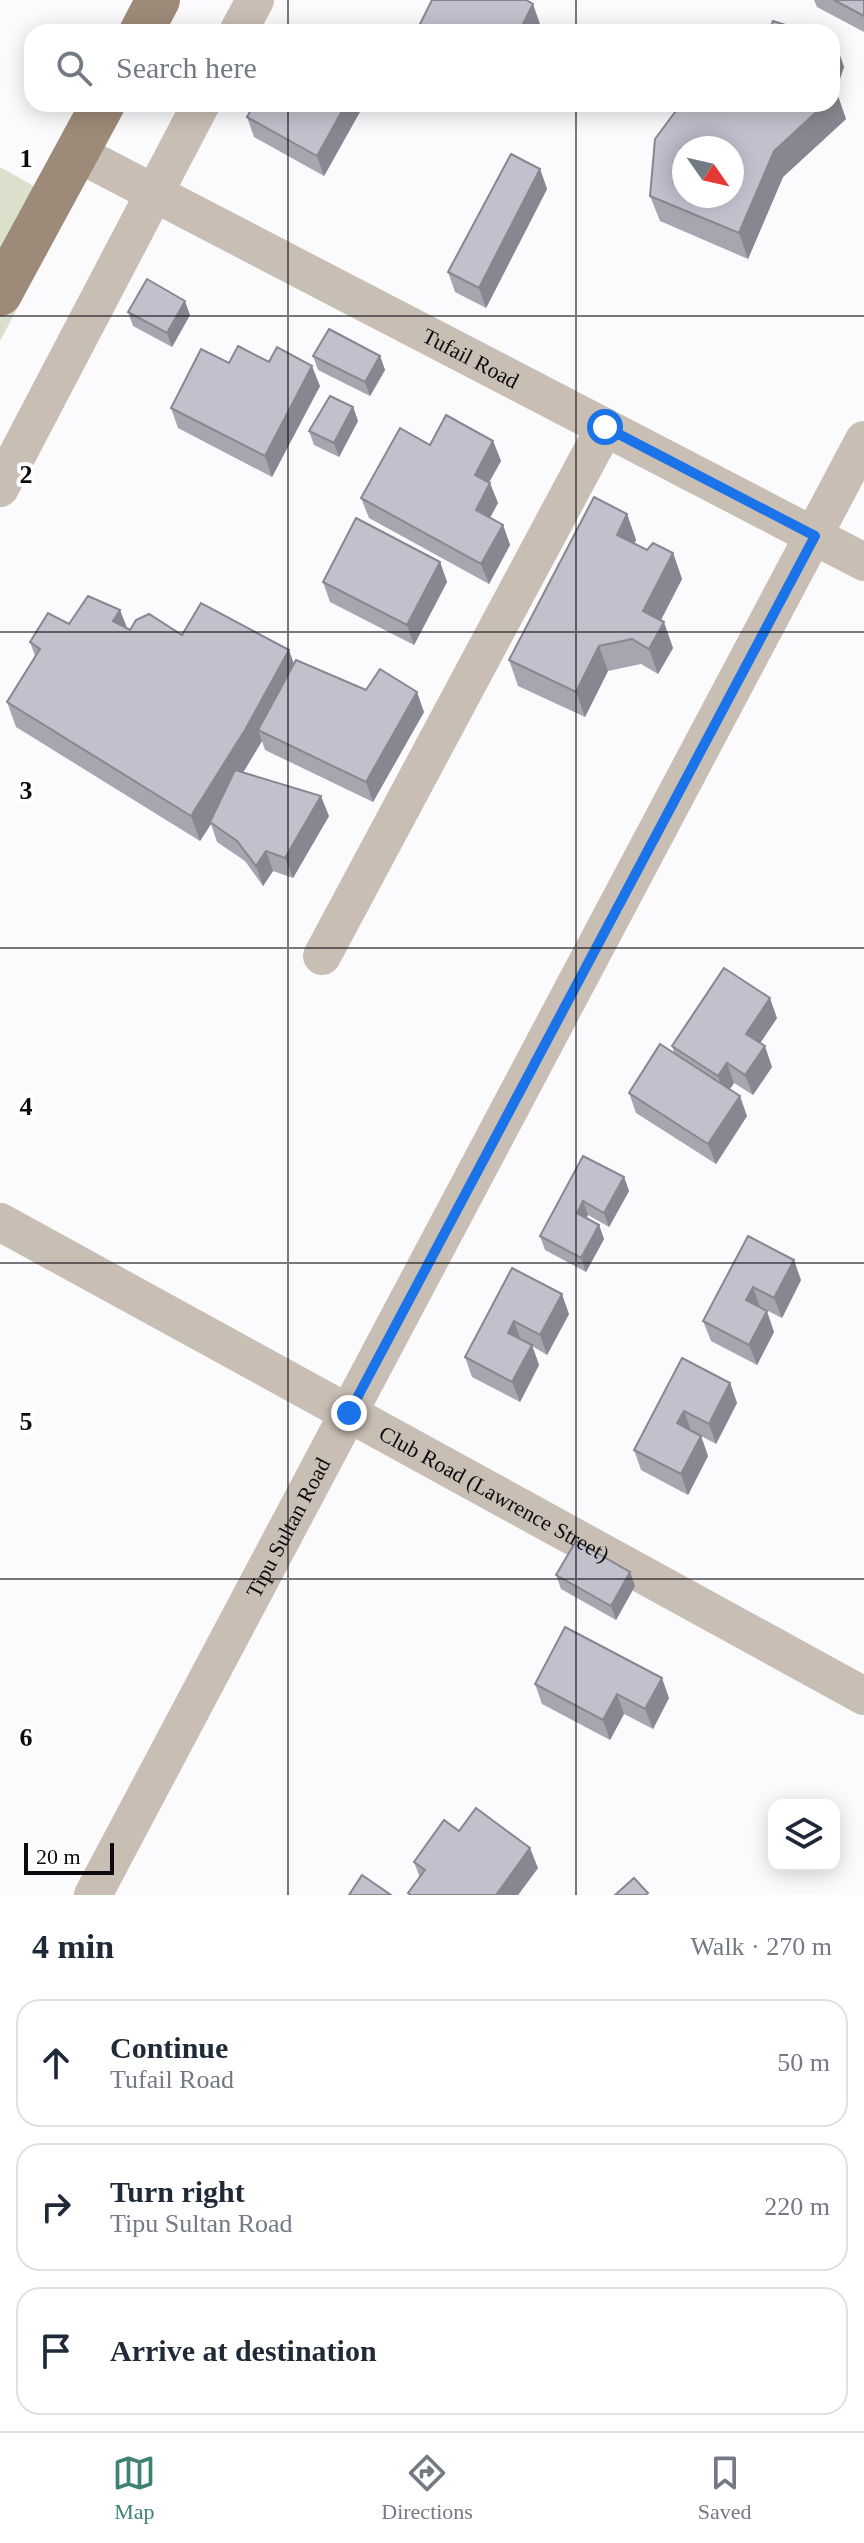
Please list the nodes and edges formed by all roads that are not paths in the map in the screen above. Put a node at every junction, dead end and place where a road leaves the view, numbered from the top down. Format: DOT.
graph roads {
  1 [pos="158,0"];
  2 [pos="255,0"];
  3 [pos="145,24"];
  4 [pos="242,24"];
  5 [pos="99,112"];
  6 [pos="197,112"];
  7 [pos="77,153"];
  8 [pos="155,193"];
  9 [pos="0,294"];
  10 [pos="605,427"];
  11 [pos="864,440"];
  12 [pos="0,488"];
  13 [pos="815,536"];
  14 [pos="864,562"];
  15 [pos="322,956"];
  16 [pos="0,1222"];
  17 [pos="349,1413"];
  18 [pos="864,1696"];
  19 [pos="93,1895"];
  1 -- 3 [label="main road"];
  2 -- 4 [label="street"];
  5 -- 7 [label="main road"];
  6 -- 8 [label="street"];
  7 -- 8 [label="street, Tufail Road"];
  7 -- 9 [label="main road"];
  8 -- 10 [label="street, Tufail Road"];
  8 -- 12 [label="street"];
  10 -- 13 [label="street, Tufail Road"];
  10 -- 15 [label="street"];
  11 -- 13 [label="street, Tipu Sultan Road"];
  13 -- 14 [label="street, Tufail Road"];
  13 -- 17 [label="street, Tipu Sultan Road"];
  16 -- 17 [label="street, Club Road (Lawrence Street)"];
  17 -- 18 [label="street, Club Road (Lawrence Street)"];
  17 -- 19 [label="street, Tipu Sultan Road"];
}
